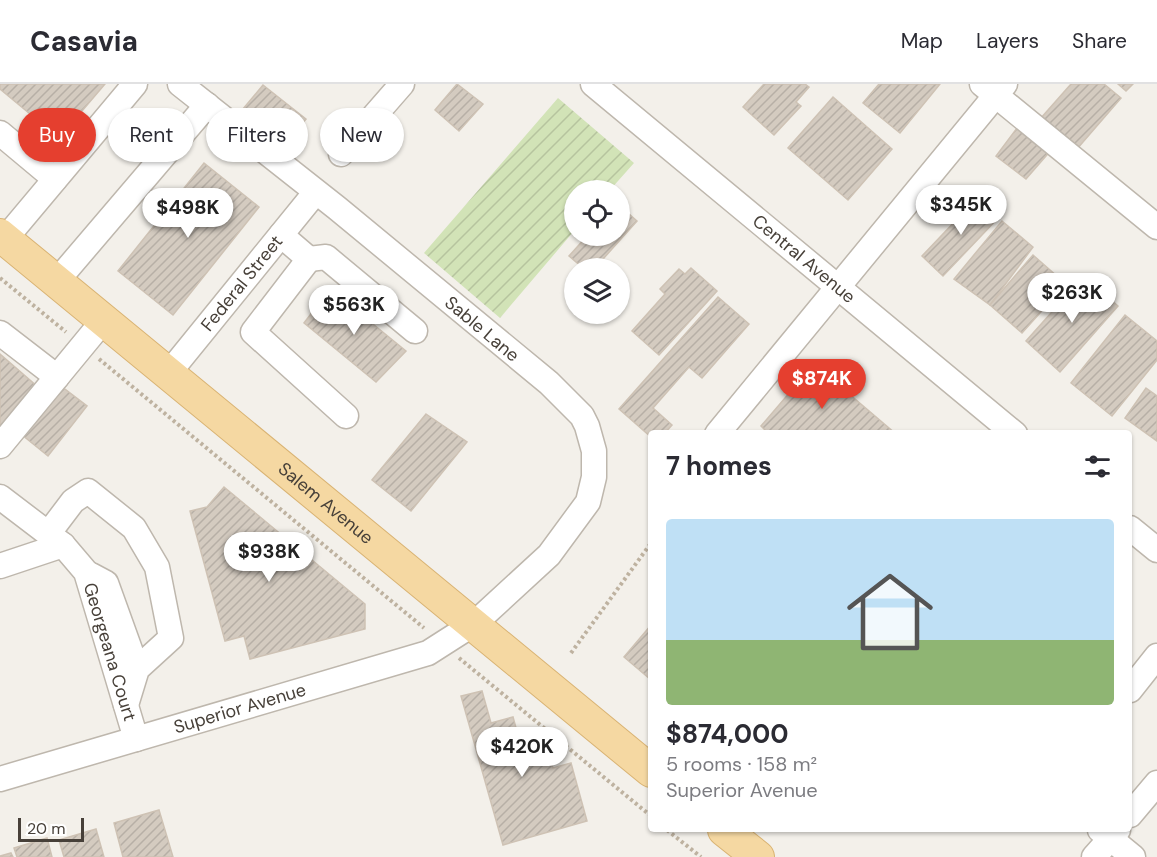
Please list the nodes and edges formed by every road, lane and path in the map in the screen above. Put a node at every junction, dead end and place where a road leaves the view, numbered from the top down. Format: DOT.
graph roads {
  1 [pos="135,84"];
  2 [pos="180,84"];
  3 [pos="402,84"];
  4 [pos="593,84"];
  5 [pos="994,88"];
  6 [pos="207,105"];
  7 [pos="381,108"];
  8 [pos="0,133"];
  9 [pos="55,179"];
  10 [pos="315,193"];
  11 [pos="1157,226"];
  12 [pos="280,236"];
  13 [pos="2,237"];
  14 [pos="309,259"];
  15 [pos="0,278"];
  16 [pos="56,282"];
  17 [pos="839,287"];
  18 [pos="103,321"];
  19 [pos="415,332"];
  20 [pos="0,333"];
  21 [pos="83,346"];
  22 [pos="168,374"];
  23 [pos="57,377"];
  24 [pos="346,416"];
  25 [pos="720,430"];
  26 [pos="1010,430"];
  27 [pos="0,446"];
  28 [pos="0,497"];
  29 [pos="1132,530"];
  30 [pos="56,539"];
  31 [pos="648,547"];
  32 [pos="1157,550"];
  33 [pos="0,566"];
  34 [pos="86,572"];
  35 [pos="474,623"];
  36 [pos="442,644"];
  37 [pos="571,653"];
  38 [pos="1157,656"];
  39 [pos="136,669"];
  40 [pos="1132,687"];
  41 [pos="126,705"];
  42 [pos="136,739"];
  43 [pos="648,768"];
  44 [pos="0,779"];
  45 [pos="1157,783"];
  46 [pos="648,814"];
  47 [pos="1132,814"];
  48 [pos="670,832"];
  49 [pos="727,832"];
  50 [pos="1109,832"];
  51 [pos="701,857"];
  52 [pos="758,857"];
  53 [pos="1094,857"];
  54 [pos="1133,857"];
  1 -- 9 [label="street"];
  2 -- 6 [label="street, Sable Lane"];
  3 -- 7 [label="street"];
  4 -- 17 [label="street, Central Avenue"];
  5 -- 11 [label="street"];
  5 -- 17 [label="street"];
  6 -- 10 [label="street, Sable Lane"];
  6 -- 16 [label="street"];
  8 -- 9 [label="street"];
  9 -- 13 [label="street"];
  10 -- 12 [label="street, Federal Street"];
  10 -- 35 [label="street, Sable Lane"];
  12 -- 14 [label="street"];
  12 -- 22 [label="street, Federal Street"];
  13 -- 16 [label="main road, Salem Avenue"];
  14 -- 19 [label="street"];
  14 -- 24 [label="street"];
  15 -- 21 [label="path"];
  16 -- 18 [label="main road, Salem Avenue"];
  17 -- 25 [label="street"];
  17 -- 26 [label="street, Central Avenue"];
  18 -- 21 [label="street"];
  18 -- 22 [label="main road, Salem Avenue"];
  20 -- 23 [label="street"];
  21 -- 23 [label="street"];
  21 -- 36 [label="path"];
  22 -- 35 [label="main road, Salem Avenue"];
  23 -- 27 [label="street"];
  28 -- 30 [label="street, Georgeana Court"];
  29 -- 32 [label="street"];
  30 -- 33 [label="street"];
  30 -- 34 [label="street, Georgeana Court"];
  30 -- 39 [label="street"];
  31 -- 37 [label="path"];
  34 -- 39 [label="street"];
  34 -- 41 [label="street, Georgeana Court"];
  35 -- 36 [label="street, Superior Avenue"];
  35 -- 43 [label="main road, Salem Avenue"];
  36 -- 42 [label="street, Superior Avenue"];
  36 -- 46 [label="path"];
  38 -- 40 [label="street"];
  39 -- 41 [label="street"];
  41 -- 42 [label="street, Georgeana Court"];
  42 -- 44 [label="street, Superior Avenue"];
  45 -- 47 [label="street"];
  48 -- 51 [label="path"];
  49 -- 52 [label="main road"];
  50 -- 53 [label="street"];
  50 -- 54 [label="street"];
}
